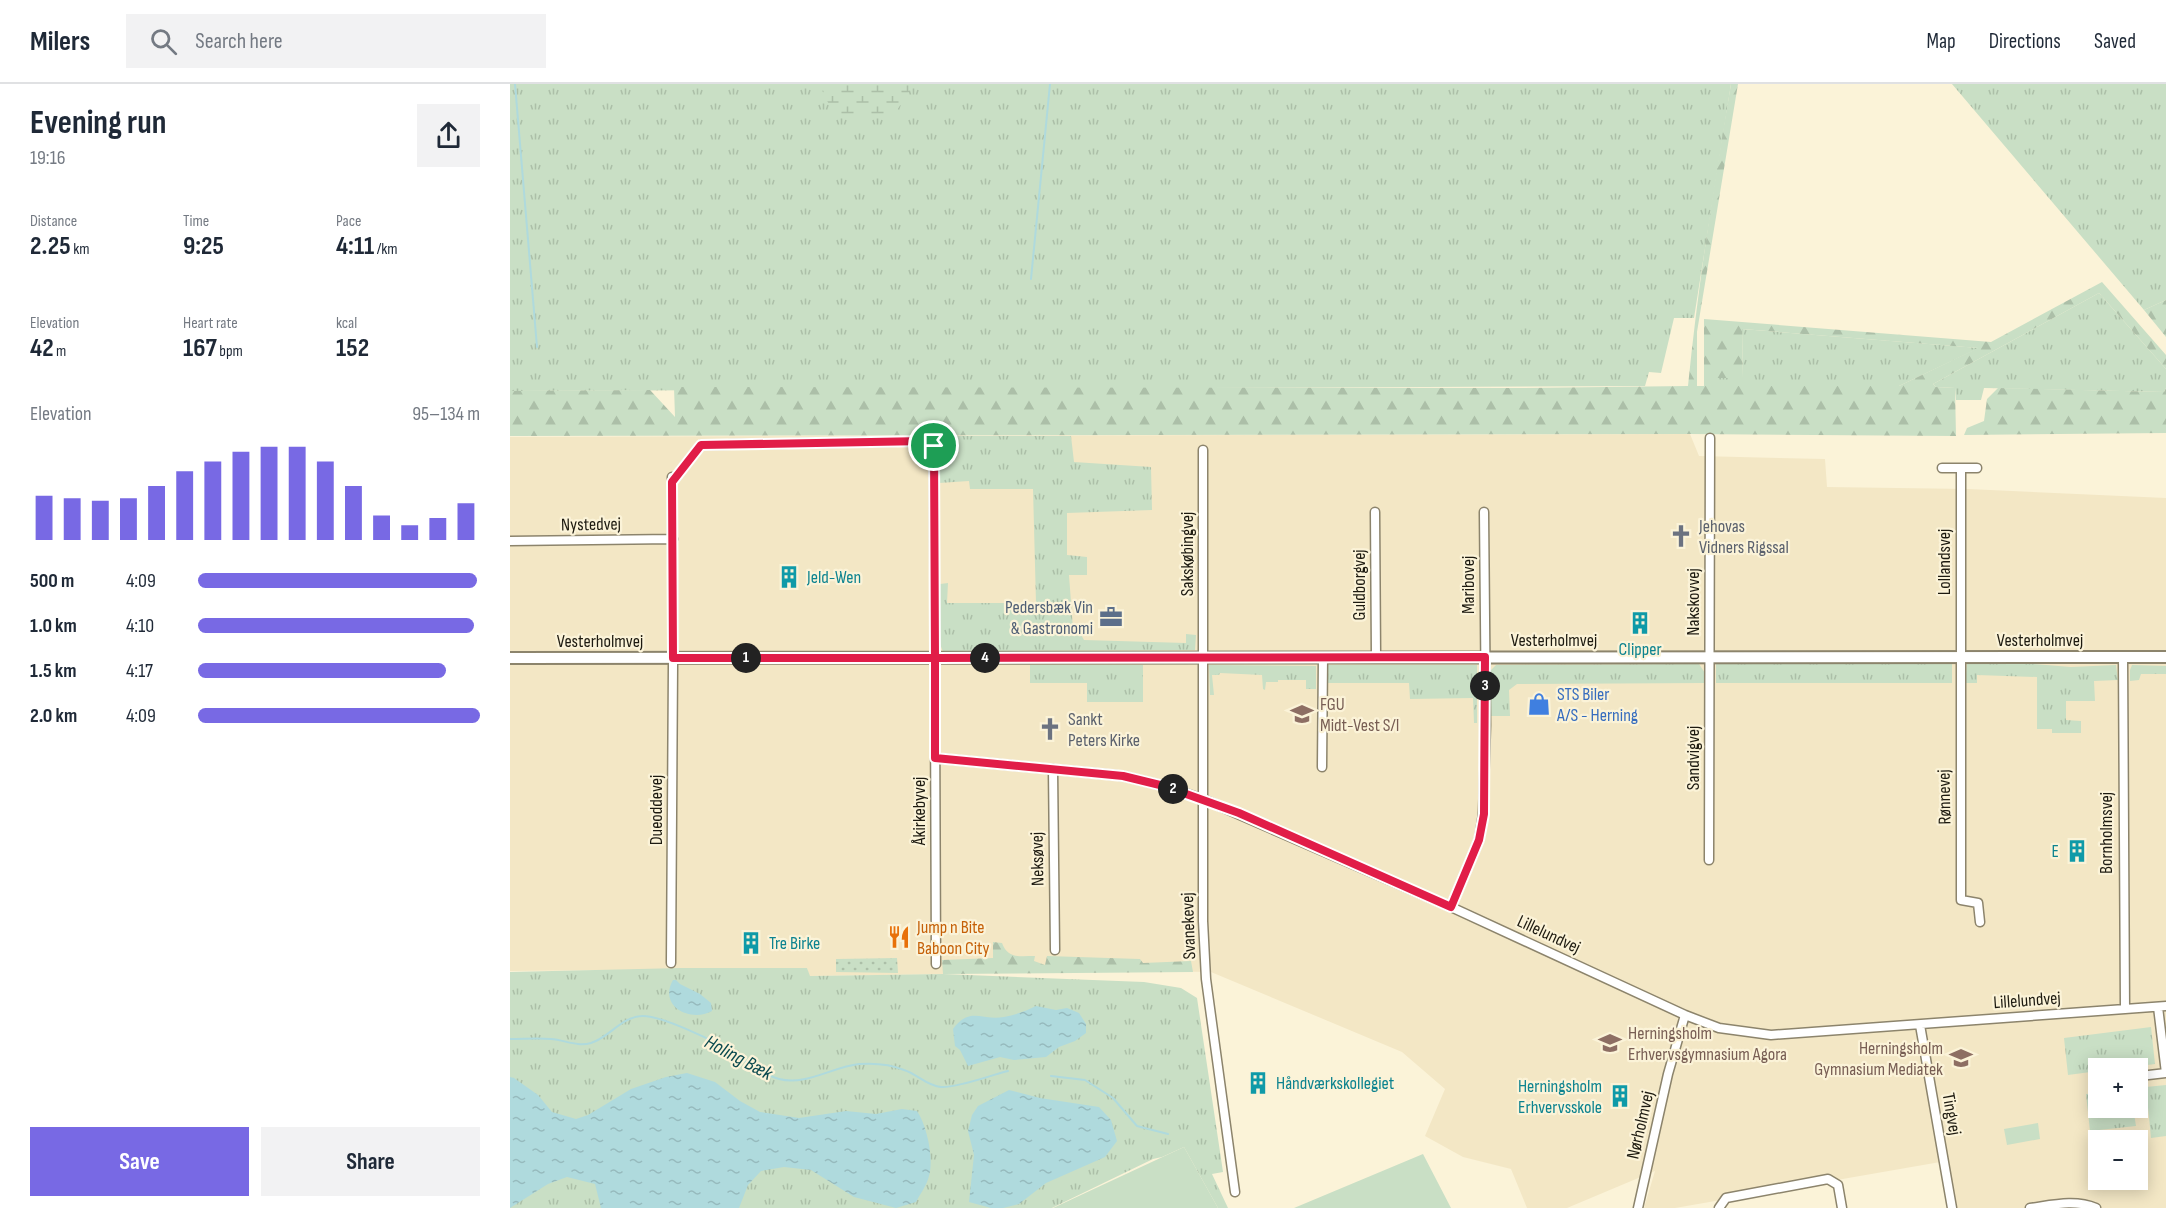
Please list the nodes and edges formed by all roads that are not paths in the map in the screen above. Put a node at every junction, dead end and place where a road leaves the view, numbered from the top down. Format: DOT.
graph roads {
  1 [pos="1710,438"];
  2 [pos="1203,450"];
  3 [pos="1942,468"];
  4 [pos="1962,468"];
  5 [pos="1977,468"];
  6 [pos="1375,512"];
  7 [pos="1484,512"];
  8 [pos="673,539"];
  9 [pos="510,541"];
  10 [pos="1203,657"];
  11 [pos="1323,657"];
  12 [pos="1376,657"];
  13 [pos="1485,657"];
  14 [pos="1709,657"];
  15 [pos="1961,657"];
  16 [pos="2123,657"];
  17 [pos="2166,657"];
  18 [pos="510,658"];
  19 [pos="673,658"];
  20 [pos="935,658"];
  21 [pos="935,758"];
  22 [pos="1322,767"];
  23 [pos="1053,769"];
  24 [pos="1203,799"];
  25 [pos="1709,860"];
  26 [pos="1451,907"];
  27 [pos="1980,922"];
  28 [pos="1055,950"];
  29 [pos="671,963"];
  30 [pos="936,964"];
  31 [pos="2162,1006"];
  32 [pos="2125,1009"];
  33 [pos="1685,1015"];
  34 [pos="1920,1025"];
  35 [pos="2166,1073"];
  36 [pos="2148,1075"];
  37 [pos="1235,1192"];
  38 [pos="1638,1208"];
  39 [pos="1719,1208"];
  40 [pos="1842,1208"];
  41 [pos="1952,1208"];
  42 [pos="2030,1208"];
  43 [pos="2096,1208"];
  1 -- 14 [label="street, Nakskovvej"];
  2 -- 10 [label="street, Sakskøbingvej"];
  3 -- 4 [label="street"];
  4 -- 5 [label="street"];
  4 -- 15 [label="street, Lollandsvej"];
  6 -- 12 [label="street, Guldborgvej"];
  7 -- 13 [label="street, Maribovej"];
  8 -- 9 [label="street, Nystedvej"];
  8 -- 19 [label="street"];
  8 -- 20 [label="street, Åkirkebyvej"];
  10 -- 11 [label="street, Vesterholmvej"];
  10 -- 20 [label="street, Vesterholmvej"];
  10 -- 24 [label="street, Svanekevej"];
  11 -- 12 [label="street, Vesterholmvej"];
  11 -- 22 [label="street"];
  12 -- 13 [label="street, Vesterholmvej"];
  13 -- 14 [label="street, Vesterholmvej"];
  13 -- 26 [label="street, Maribovej"];
  14 -- 15 [label="street, Vesterholmvej"];
  14 -- 25 [label="street, Sandvigvej"];
  15 -- 16 [label="street, Vesterholmvej"];
  15 -- 27 [label="street, Rønnevej"];
  16 -- 17 [label="street, Vesterholmvej"];
  16 -- 32 [label="street, Bornholmsvej"];
  18 -- 19 [label="street, Vesterholmvej"];
  19 -- 20 [label="street, Vesterholmvej"];
  19 -- 29 [label="street, Dueoddevej"];
  20 -- 21 [label="street, Åkirkebyvej"];
  21 -- 23 [label="street, Lillelundvej"];
  21 -- 30 [label="street, Åkirkebyvej"];
  23 -- 24 [label="street, Lillelundvej"];
  23 -- 28 [label="street, Neksøvej"];
  24 -- 26 [label="street, Lillelundvej"];
  24 -- 37 [label="street, Svanekevej"];
  26 -- 33 [label="street, Lillelundvej"];
  31 -- 32 [label="street, Lillelundvej"];
  31 -- 35 [label="street"];
  32 -- 34 [label="street, Lillelundvej"];
  33 -- 34 [label="street, Lillelundvej"];
  33 -- 38 [label="street, Nørholmvej"];
  34 -- 41 [label="street, Tingvej"];
  35 -- 36 [label="street"];
  39 -- 40 [label="street"];
  42 -- 43 [label="street"];
}
